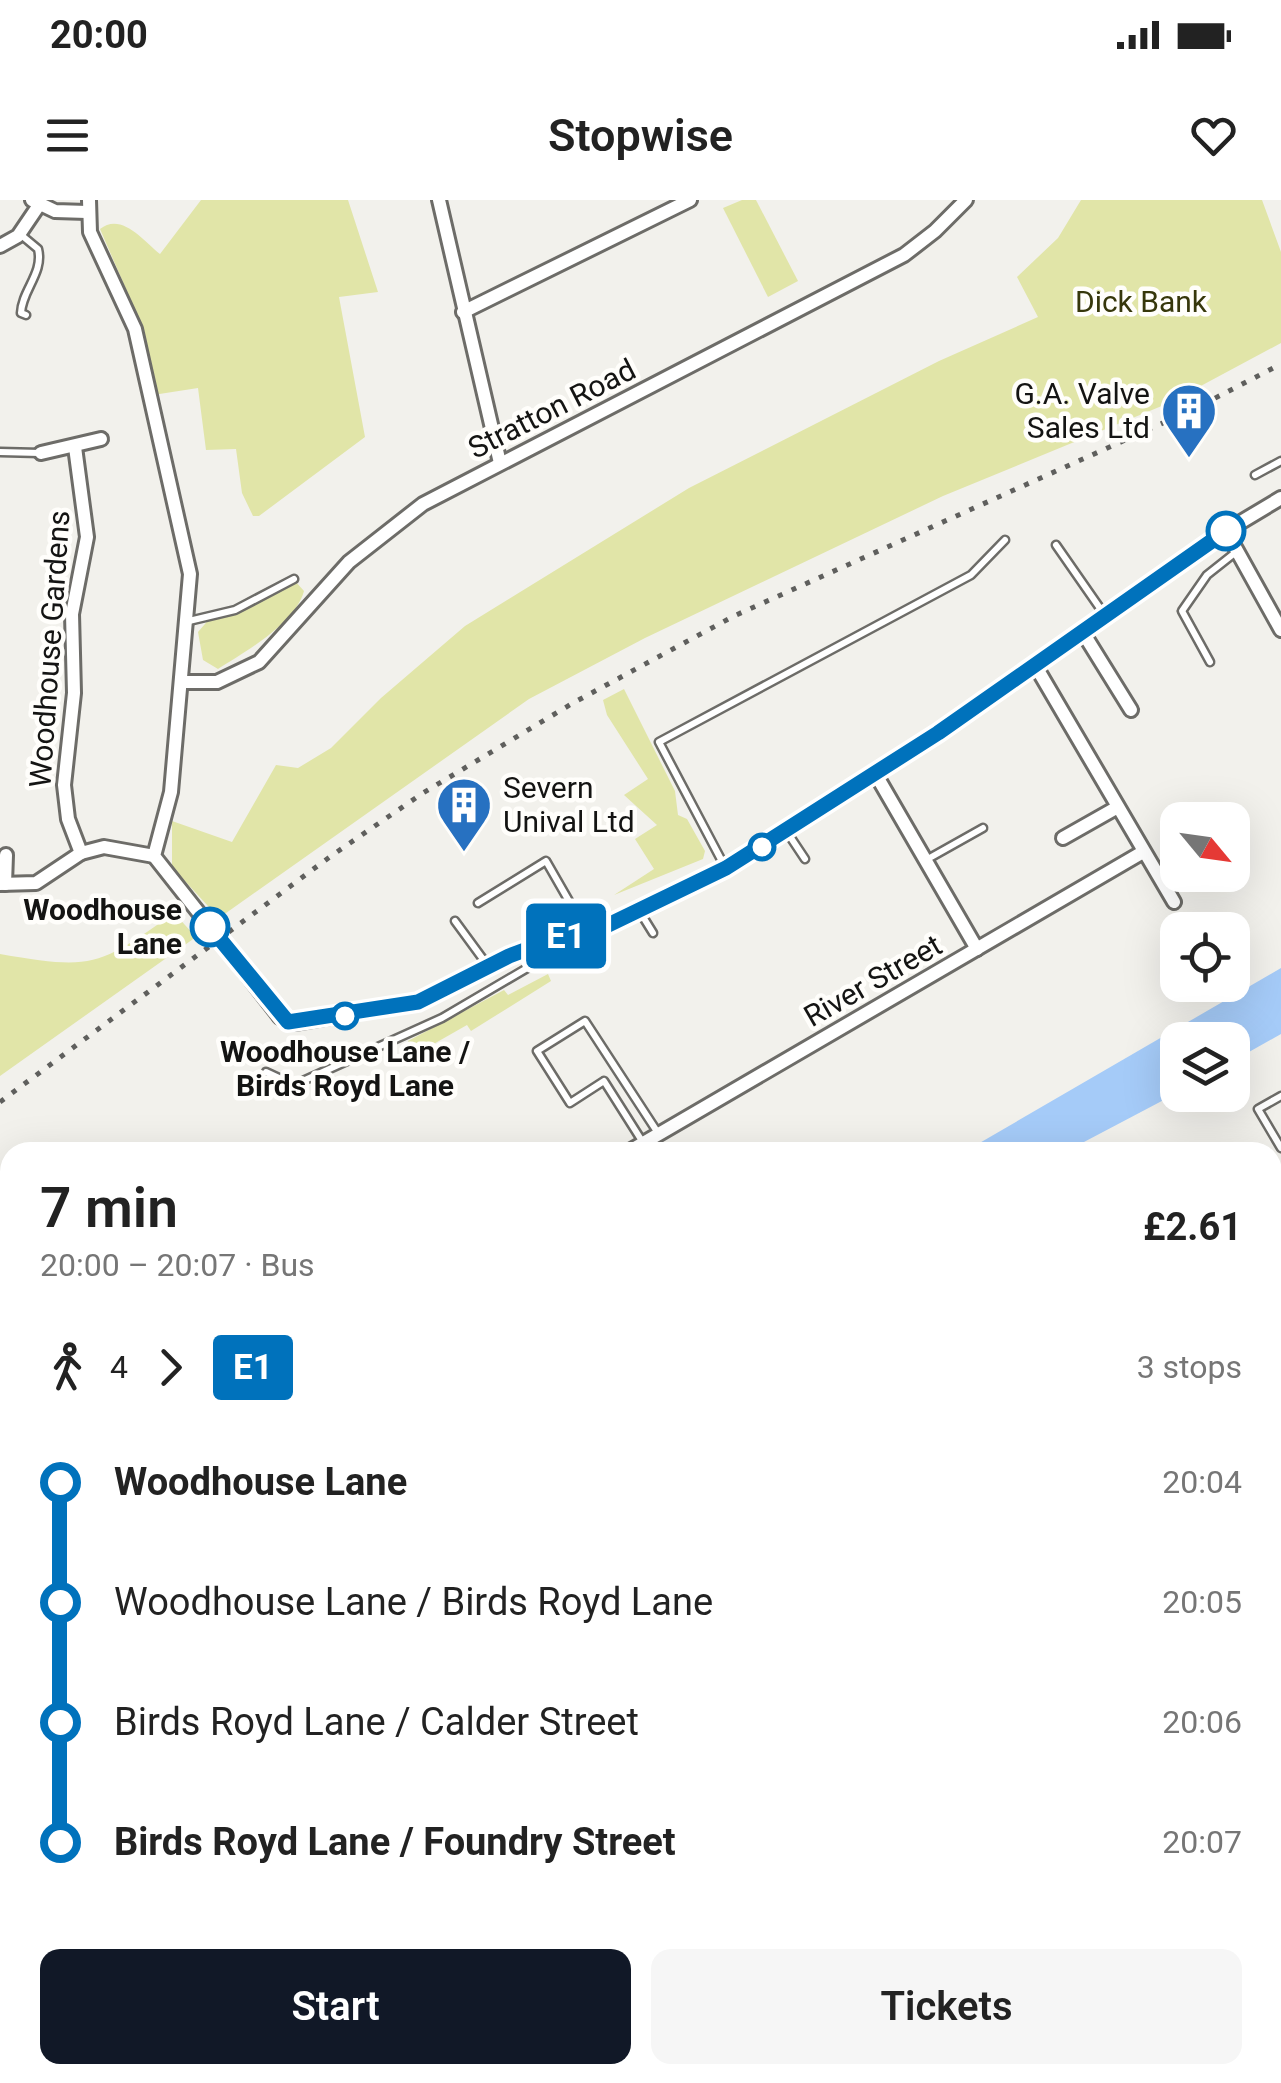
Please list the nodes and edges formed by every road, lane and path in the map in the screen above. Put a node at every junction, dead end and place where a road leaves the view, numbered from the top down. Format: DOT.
graph roads {
  1 [pos="440,200"];
  2 [pos="690,200"];
  3 [pos="966,200"];
  4 [pos="36,202"];
  5 [pos="88,206"];
  6 [pos="20,234"];
  7 [pos="0,246"];
  8 [pos="463,312"];
  9 [pos="26,315"];
  10 [pos="101,438"];
  11 [pos="76,447"];
  12 [pos="0,452"];
  13 [pos="41,453"];
  14 [pos="1281,461"];
  15 [pos="500,463"];
  16 [pos="1255,475"];
  17 [pos="1281,498"];
  18 [pos="1226,531"];
  19 [pos="1005,540"];
  20 [pos="1056,545"];
  21 [pos="1237,552"];
  22 [pos="294,579"];
  23 [pos="1105,615"];
  24 [pos="188,621"];
  25 [pos="1281,630"];
  26 [pos="1082,631"];
  27 [pos="1210,662"];
  28 [pos="1035,666"];
  29 [pos="184,682"];
  30 [pos="1131,710"];
  31 [pos="875,773"];
  32 [pos="1116,808"];
  33 [pos="983,828"];
  34 [pos="786,832"];
  35 [pos="1063,838"];
  36 [pos="1143,852"];
  37 [pos="81,853"];
  38 [pos="6,855"];
  39 [pos="154,856"];
  40 [pos="806,859"];
  41 [pos="925,860"];
  42 [pos="726,868"];
  43 [pos="2,884"];
  44 [pos="1174,902"];
  45 [pos="478,903"];
  46 [pos="640,912"];
  47 [pos="455,921"];
  48 [pos="587,932"];
  49 [pos="653,933"];
  50 [pos="978,949"];
  51 [pos="489,967"];
  52 [pos="266,1072"];
  53 [pos="1281,1096"];
  54 [pos="658,1134"];
  55 [pos="643,1142"];
  56 [pos="646,1142"];
  57 [pos="1277,1142"];
  1 -- 8 [label="street"];
  2 -- 8 [label="street"];
  3 -- 15 [label="street, Stratton Road"];
  4 -- 5 [label="street"];
  4 -- 6 [label="street"];
  5 -- 24 [label="street"];
  6 -- 7 [label="street"];
  6 -- 9 [label="lane"];
  8 -- 15 [label="street"];
  10 -- 11 [label="street"];
  11 -- 13 [label="street"];
  11 -- 37 [label="street, Woodhouse Gardens"];
  12 -- 13 [label="lane"];
  14 -- 16 [label="lane"];
  15 -- 29 [label="street, Stratton Road"];
  17 -- 18 [label="street"];
  18 -- 21 [label="street"];
  18 -- 23 [label="street"];
  19 -- 42 [label="lane"];
  20 -- 23 [label="lane"];
  21 -- 25 [label="street"];
  21 -- 27 [label="lane"];
  22 -- 24 [label="lane"];
  23 -- 26 [label="street"];
  24 -- 29 [label="street"];
  26 -- 28 [label="street"];
  26 -- 30 [label="street"];
  28 -- 31 [label="street"];
  28 -- 32 [label="street"];
  29 -- 39 [label="street"];
  31 -- 34 [label="street"];
  31 -- 41 [label="street"];
  32 -- 35 [label="street"];
  32 -- 36 [label="street"];
  33 -- 41 [label="lane"];
  34 -- 40 [label="lane"];
  34 -- 42 [label="street"];
  36 -- 44 [label="street"];
  36 -- 50 [label="street, River Street"];
  37 -- 39 [label="street"];
  37 -- 43 [label="street"];
  38 -- 43 [label="street"];
  39 -- 51 [label="street, bridge"];
  41 -- 50 [label="street"];
  42 -- 46 [label="street"];
  45 -- 48 [label="lane"];
  46 -- 48 [label="street"];
  46 -- 49 [label="lane"];
  47 -- 51 [label="lane"];
  48 -- 51 [label="street"];
  48 -- 52 [label="lane"];
  50 -- 54 [label="street, River Street"];
  53 -- 57 [label="lane"];
  54 -- 55 [label="lane"];
  54 -- 56 [label="street, River Street"];
}
